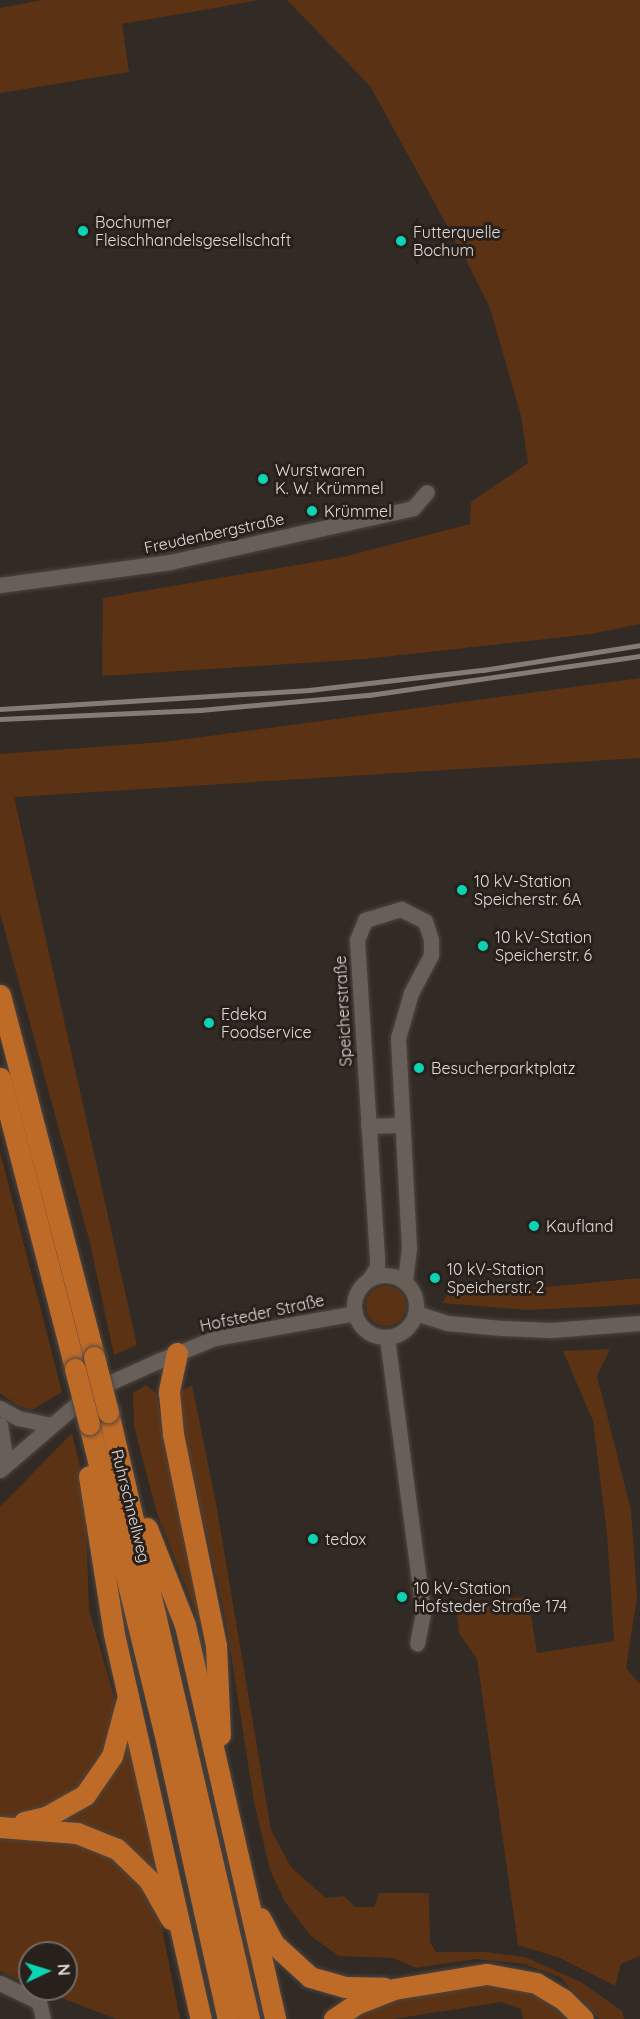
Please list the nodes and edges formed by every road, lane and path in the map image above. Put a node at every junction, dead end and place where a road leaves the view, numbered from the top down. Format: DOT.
graph roads {
  1 [pos="426,492"];
  2 [pos="0,585"];
  3 [pos="0,996"];
  4 [pos="0,1078"];
  5 [pos="402,1125"];
  6 [pos="368,1126"];
  7 [pos="369,1279"];
  8 [pos="405,1281"];
  9 [pos="355,1312"];
  10 [pos="416,1313"];
  11 [pos="640,1323"];
  12 [pos="387,1338"];
  13 [pos="177,1353"];
  14 [pos="0,1408"];
  15 [pos="90,1424"];
  16 [pos="0,1425"];
  17 [pos="51,1425"];
  18 [pos="113,1434"];
  19 [pos="3,1467"];
  20 [pos="417,1643"];
  21 [pos="128,1694"];
  22 [pos="222,1780"];
  23 [pos="0,1827"];
  24 [pos="245,1883"];
  25 [pos="190,1966"];
  26 [pos="0,1983"];
  27 [pos="394,1989"];
  28 [pos="43,2019"];
  29 [pos="201,2019"];
  30 [pos="228,2019"];
  31 [pos="249,2019"];
  32 [pos="275,2019"];
  33 [pos="334,2019"];
  34 [pos="583,2019"];
  1 -- 2 [label="street, Freudenbergstraße"];
  3 -- 18 [label="highway, Ruhrschnellweg, bridge"];
  4 -- 15 [label="highway, Ruhrschnellweg, bridge"];
  5 -- 6 [label="street"];
  5 -- 6 [label="street, Speicherstraße"];
  5 -- 8 [label="street, Speicherstraße"];
  6 -- 7 [label="street, Speicherstraße"];
  7 -- 8 [label="street"];
  7 -- 9 [label="street"];
  8 -- 10 [label="street"];
  9 -- 12 [label="street"];
  9 -- 13 [label="street, Hofsteder Straße"];
  10 -- 11 [label="street"];
  10 -- 12 [label="street"];
  12 -- 20 [label="street"];
  13 -- 17 [label="street, Hofsteder Straße"];
  13 -- 22 [label="highway"];
  14 -- 17 [label="street"];
  15 -- 21 [label="highway"];
  15 -- 30 [label="highway, Ruhrschnellweg"];
  16 -- 19 [label="street"];
  17 -- 19 [label="street, Hofsteder Straße"];
  18 -- 22 [label="highway"];
  18 -- 31 [label="highway, Ruhrschnellweg"];
  21 -- 23 [label="highway"];
  21 -- 25 [label="highway"];
  22 -- 24 [label="highway"];
  23 -- 25 [label="highway"];
  24 -- 27 [label="highway"];
  24 -- 32 [label="highway"];
  25 -- 29 [label="highway"];
  26 -- 28 [label="street"];
  27 -- 33 [label="highway"];
  27 -- 34 [label="highway"];
}
